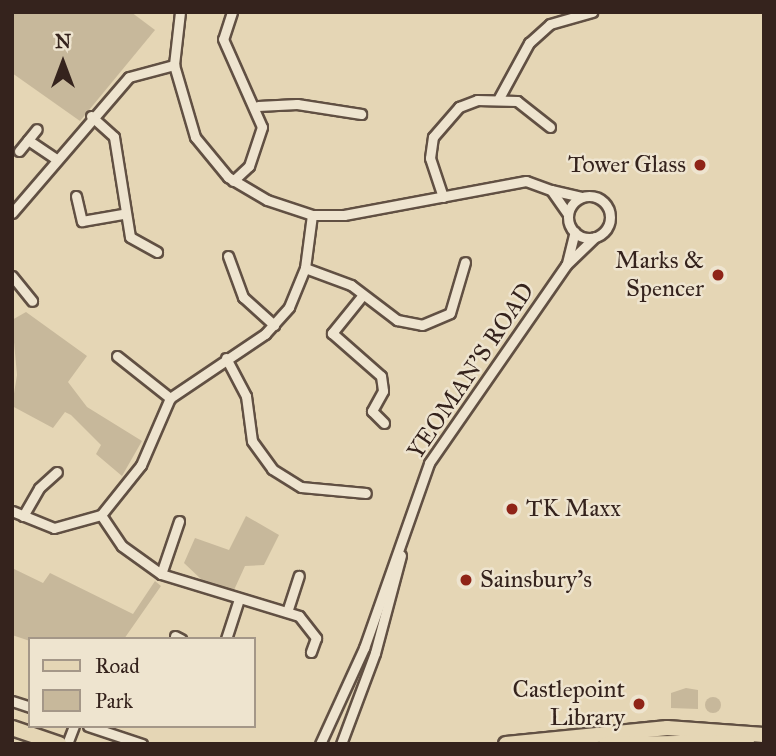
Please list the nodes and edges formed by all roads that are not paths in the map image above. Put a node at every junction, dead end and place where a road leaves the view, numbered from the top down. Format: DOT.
graph roads {
  1 [pos="180,12"];
  2 [pos="232,12"];
  3 [pos="592,12"];
  4 [pos="174,65"];
  5 [pos="499,98"];
  6 [pos="258,106"];
  7 [pos="361,114"];
  8 [pos="91,116"];
  9 [pos="550,127"];
  10 [pos="37,129"];
  11 [pos="28,140"];
  12 [pos="19,151"];
  13 [pos="56,159"];
  14 [pos="233,181"];
  15 [pos="551,190"];
  16 [pos="76,196"];
  17 [pos="443,197"];
  18 [pos="582,197"];
  19 [pos="12,213"];
  20 [pos="122,214"];
  21 [pos="312,215"];
  22 [pos="568,215"];
  23 [pos="575,232"];
  24 [pos="595,237"];
  25 [pos="157,252"];
  26 [pos="228,256"];
  27 [pos="466,262"];
  28 [pos="566,265"];
  29 [pos="305,268"];
  30 [pos="12,276"];
  31 [pos="362,296"];
  32 [pos="32,301"];
  33 [pos="274,325"];
  34 [pos="117,356"];
  35 [pos="226,358"];
  36 [pos="170,398"];
  37 [pos="384,423"];
  38 [pos="57,472"];
  39 [pos="366,493"];
  40 [pos="414,502"];
  41 [pos="12,511"];
  42 [pos="101,515"];
  43 [pos="23,516"];
  44 [pos="178,522"];
  45 [pos="161,575"];
  46 [pos="299,576"];
  47 [pos="238,602"];
  48 [pos="287,612"];
  49 [pos="227,637"];
  50 [pos="311,652"];
  51 [pos="12,728"];
  52 [pos="73,728"];
  53 [pos="94,728"];
  54 [pos="764,735"];
  55 [pos="343,741"];
  56 [pos="686,741"];
  57 [pos="58,744"];
  58 [pos="66,744"];
  59 [pos="142,744"];
  60 [pos="320,744"];
  61 [pos="506,744"];
  62 [pos="606,744"];
  63 [pos="762,744"];
  1 -- 4 [label="street"];
  2 -- 6 [label="street"];
  3 -- 5 [label="street"];
  4 -- 8 [label="street"];
  4 -- 14 [label="street"];
  5 -- 9 [label="street"];
  5 -- 17 [label="street"];
  6 -- 7 [label="street"];
  6 -- 14 [label="street"];
  8 -- 13 [label="street"];
  8 -- 20 [label="street"];
  10 -- 11 [label="street"];
  11 -- 12 [label="street"];
  11 -- 13 [label="street"];
  13 -- 19 [label="street"];
  14 -- 21 [label="street"];
  15 -- 17 [label="street"];
  15 -- 18 [label="street"];
  15 -- 22 [label="street"];
  16 -- 20 [label="street"];
  17 -- 21 [label="street"];
  18 -- 22 [label="street"];
  18 -- 24 [label="street"];
  20 -- 25 [label="street"];
  21 -- 29 [label="street"];
  22 -- 23 [label="street"];
  23 -- 24 [label="street"];
  23 -- 28 [label="street, YEOMAN'S ROAD"];
  24 -- 28 [label="street, YEOMAN'S ROAD"];
  26 -- 33 [label="street"];
  27 -- 31 [label="street"];
  28 -- 40 [label="street, YEOMAN'S ROAD"];
  29 -- 31 [label="street"];
  29 -- 33 [label="street"];
  30 -- 32 [label="street"];
  31 -- 37 [label="street"];
  33 -- 35 [label="street"];
  34 -- 36 [label="street"];
  35 -- 36 [label="street"];
  35 -- 39 [label="street"];
  36 -- 42 [label="street"];
  38 -- 43 [label="street"];
  40 -- 55 [label="street, YEOMAN'S ROAD"];
  40 -- 60 [label="street, YEOMAN'S ROAD"];
  41 -- 43 [label="street"];
  42 -- 43 [label="street"];
  42 -- 45 [label="street"];
  44 -- 45 [label="street"];
  45 -- 47 [label="street"];
  46 -- 48 [label="street"];
  47 -- 48 [label="street"];
  47 -- 49 [label="street"];
  48 -- 50 [label="street"];
  51 -- 57 [label="main road"];
  52 -- 58 [label="street"];
  53 -- 59 [label="street"];
  54 -- 61 [label="main road"];
  56 -- 62 [label="main road"];
  56 -- 63 [label="main road"];
}
